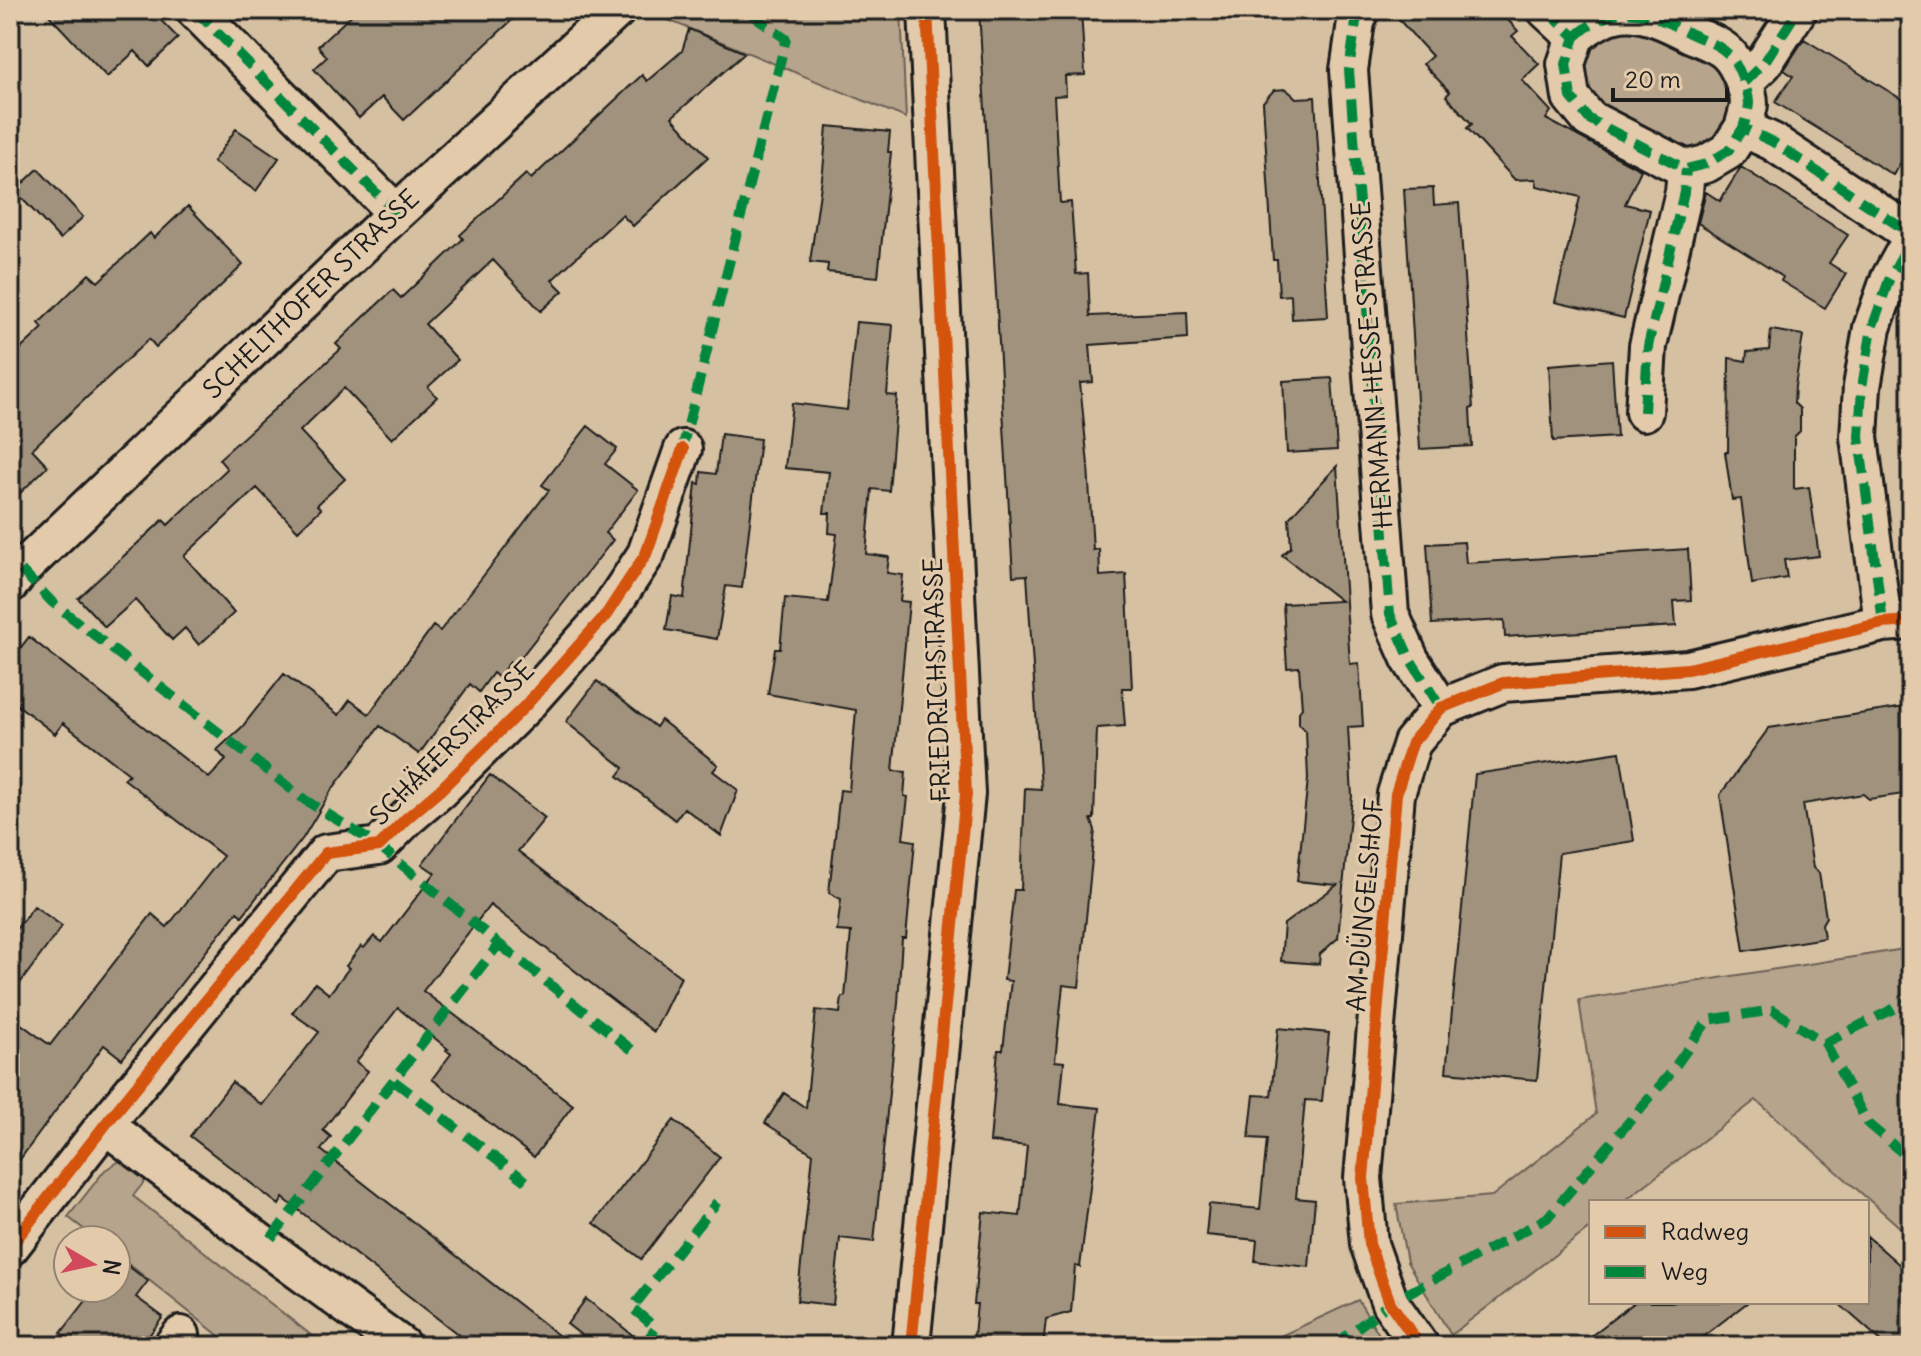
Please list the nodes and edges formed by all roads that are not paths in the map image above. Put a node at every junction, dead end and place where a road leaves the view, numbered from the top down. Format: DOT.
graph roads {
  1 [pos="195,10"];
  2 [pos="617,10"];
  3 [pos="927,10"];
  4 [pos="1361,10"];
  5 [pos="1546,10"];
  6 [pos="1798,10"];
  7 [pos="1575,37"];
  8 [pos="1744,82"];
  9 [pos="1743,128"];
  10 [pos="1686,169"];
  11 [pos="396,213"];
  12 [pos="1911,237"];
  13 [pos="1644,412"];
  14 [pos="683,449"];
  15 [pos="10,584"];
  16 [pos="1897,622"];
  17 [pos="1441,708"];
  18 [pos="105,1125"];
  19 [pos="10,1247"];
  20 [pos="402,1346"];
  21 [pos="911,1346"];
  22 [pos="1420,1346"];
  1 -- 11 [label="street"];
  2 -- 11 [label="street, SCHELTHOFER STRASSE"];
  3 -- 21 [label="street, FRIEDRICHSTRASSE"];
  4 -- 17 [label="street, HERMANN-HESSE-STRASSE"];
  5 -- 7 [label="street"];
  6 -- 8 [label="street"];
  7 -- 8 [label="street"];
  7 -- 10 [label="street"];
  8 -- 9 [label="street"];
  9 -- 10 [label="street"];
  9 -- 12 [label="street"];
  10 -- 13 [label="street"];
  11 -- 15 [label="street, SCHELTHOFER STRASSE"];
  12 -- 16 [label="street"];
  14 -- 18 [label="street, SCHÄFERSTRASSE"];
  16 -- 17 [label="street, AM DÜNGELSHOF"];
  17 -- 22 [label="street, AM DÜNGELSHOF"];
  18 -- 19 [label="street, SCHÄFERSTRASSE"];
  18 -- 20 [label="street"];
}
